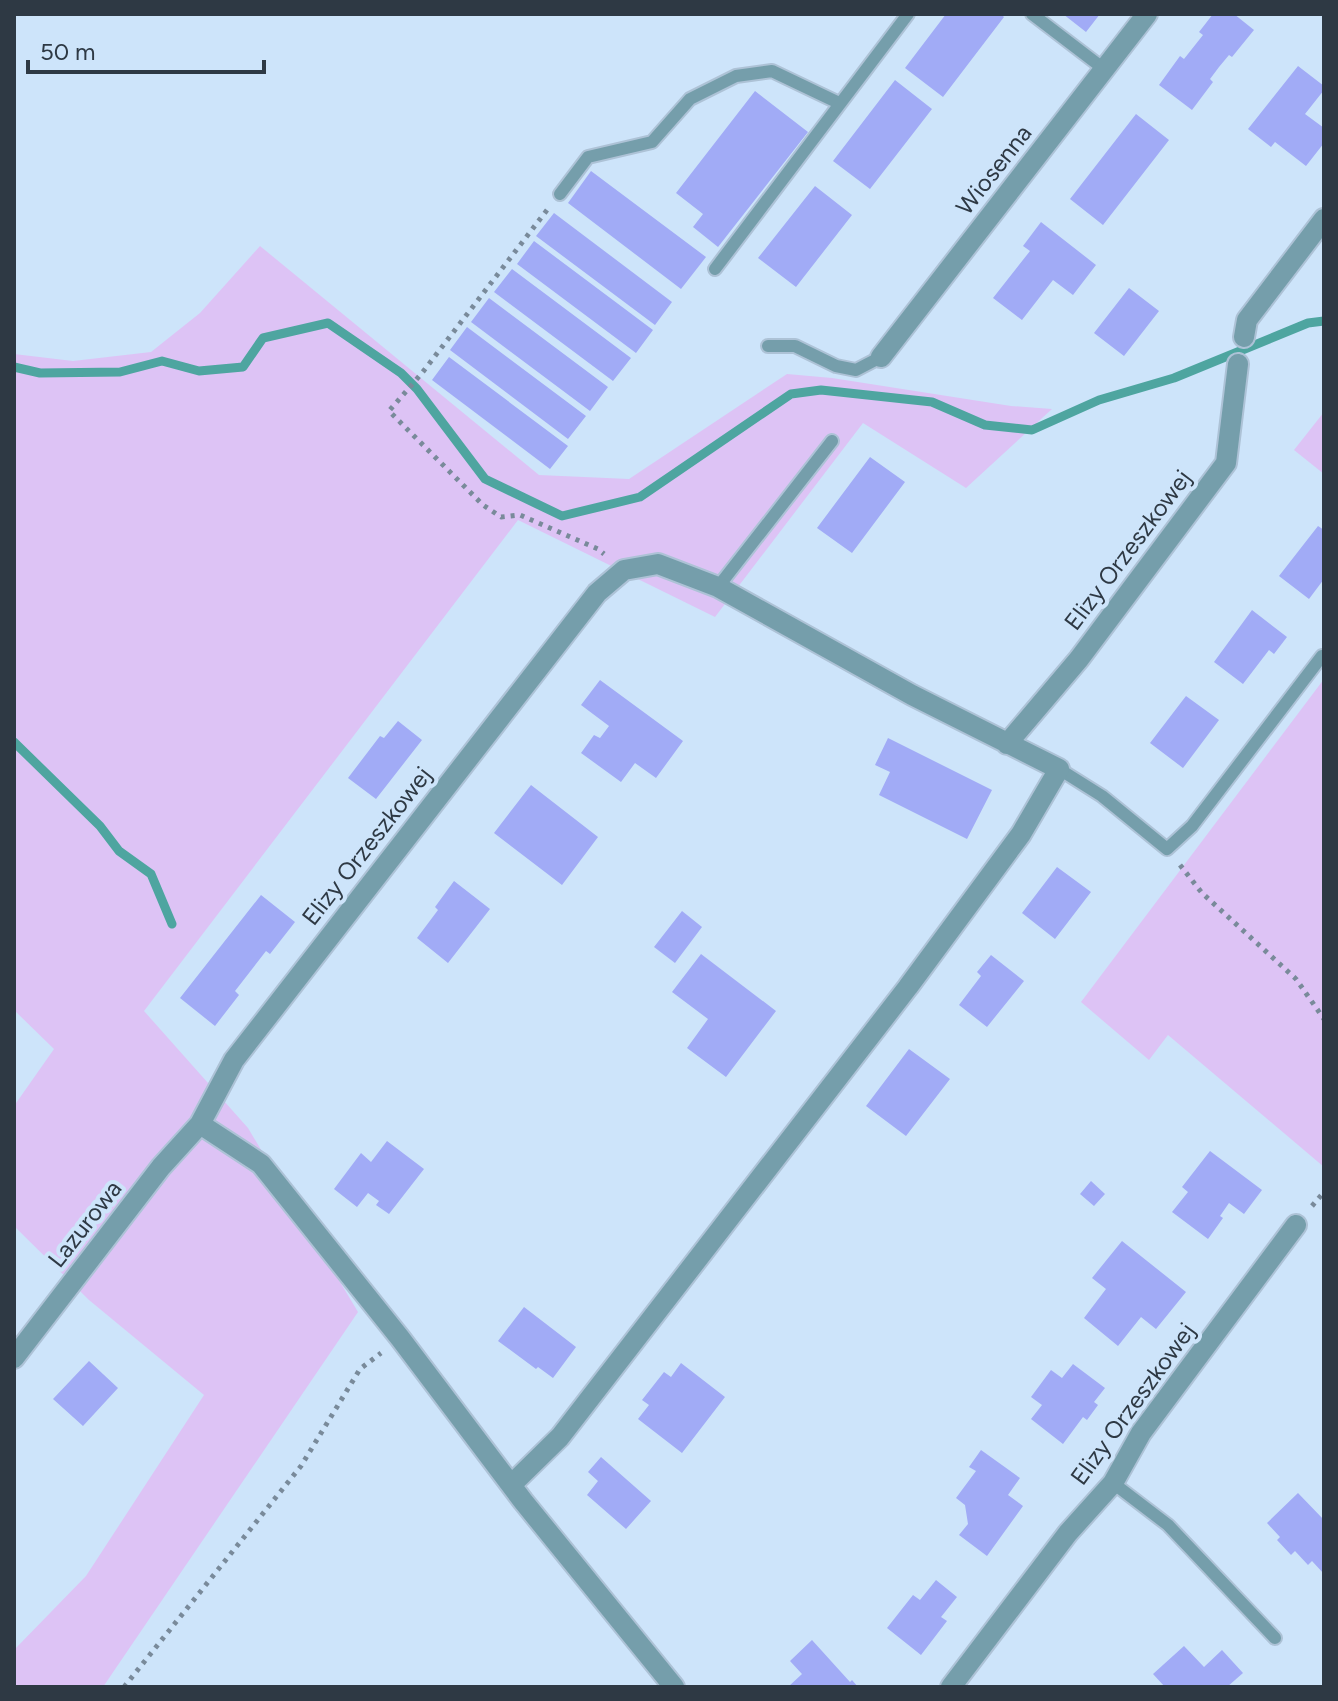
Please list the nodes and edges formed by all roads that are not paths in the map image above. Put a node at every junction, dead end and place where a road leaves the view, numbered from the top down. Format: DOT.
graph roads {
  1 [pos="908,14"];
  2 [pos="1032,14"];
  3 [pos="1147,14"];
  4 [pos="1104,69"];
  5 [pos="839,103"];
  6 [pos="560,194"];
  7 [pos="1324,219"];
  8 [pos="715,269"];
  9 [pos="1244,337"];
  10 [pos="768,346"];
  11 [pos="881,357"];
  12 [pos="1238,364"];
  13 [pos="832,441"];
  14 [pos="718,587"];
  15 [pos="1322,656"];
  16 [pos="1007,744"];
  17 [pos="1059,769"];
  18 [pos="200,1124"];
  19 [pos="1296,1225"];
  20 [pos="14,1358"];
  21 [pos="1113,1483"];
  22 [pos="511,1485"];
  23 [pos="1275,1638"];
  24 [pos="674,1687"];
  25 [pos="951,1687"];
  1 -- 5 [label="lane"];
  2 -- 4 [label="lane"];
  3 -- 4 [label="street, Wiosenna"];
  4 -- 11 [label="street, Wiosenna"];
  5 -- 6 [label="lane"];
  5 -- 8 [label="lane"];
  7 -- 9 [label="street"];
  9 -- 12 [label="lane"];
  10 -- 11 [label="lane"];
  12 -- 16 [label="street, Elizy Orzeszkowej"];
  13 -- 14 [label="lane"];
  14 -- 16 [label="street"];
  14 -- 18 [label="street, Elizy Orzeszkowej"];
  15 -- 17 [label="lane"];
  16 -- 17 [label="street"];
  17 -- 22 [label="street"];
  18 -- 20 [label="street, Lazurowa"];
  18 -- 22 [label="street"];
  19 -- 21 [label="street, Elizy Orzeszkowej"];
  21 -- 23 [label="lane"];
  21 -- 25 [label="street, Elizy Orzeszkowej"];
  22 -- 24 [label="street"];
}
